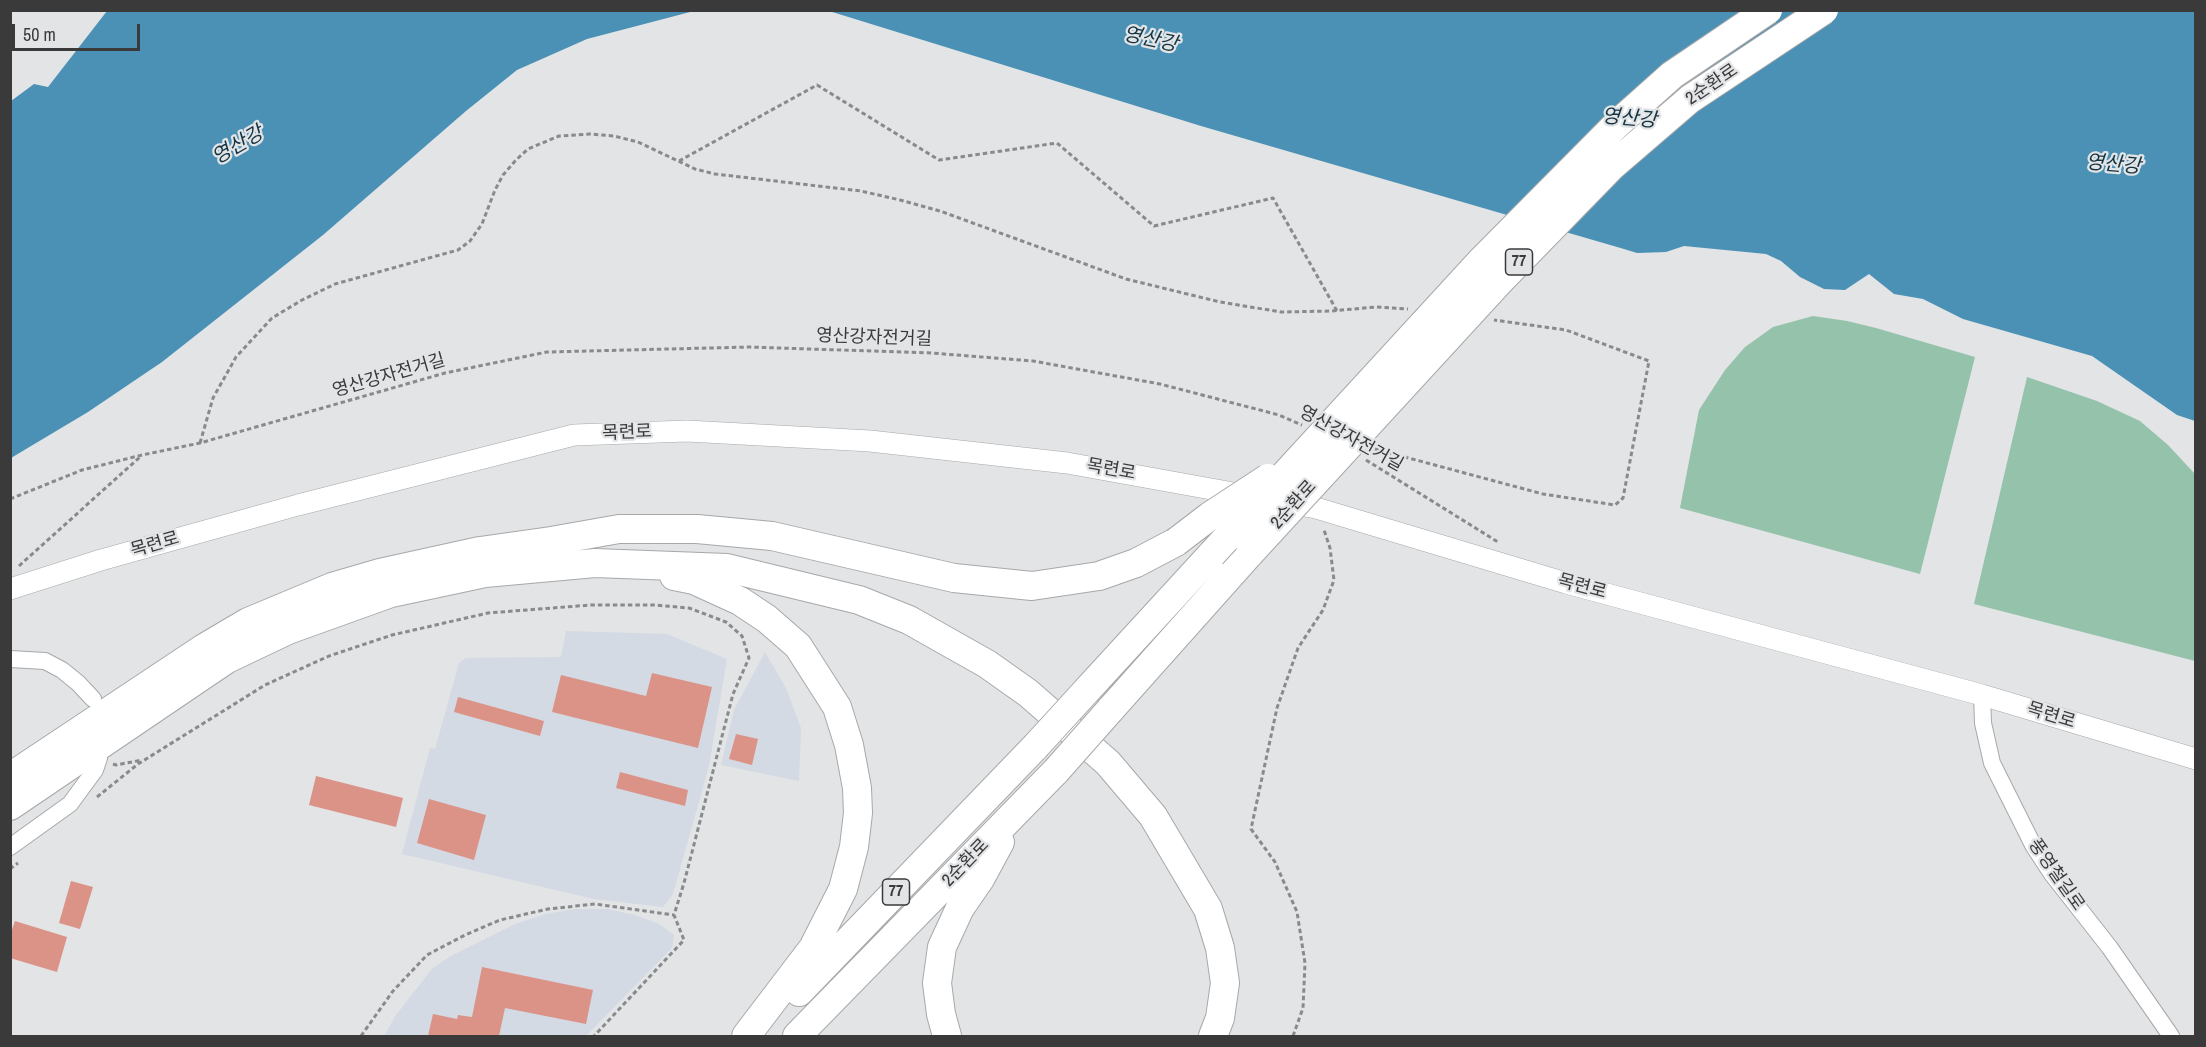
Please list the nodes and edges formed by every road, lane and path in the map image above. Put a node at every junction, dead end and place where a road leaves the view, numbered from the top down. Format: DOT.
graph roads {
  1 [pos="1768,10"];
  2 [pos="1824,10"];
  3 [pos="679,161"];
  4 [pos="1415,309"];
  5 [pos="1337,311"];
  6 [pos="1484,318"];
  7 [pos="1305,440"];
  8 [pos="200,443"];
  9 [pos="1370,447"];
  10 [pos="142,454"];
  11 [pos="1365,460"];
  12 [pos="10,499"];
  13 [pos="1316,508"];
  14 [pos="551,541"];
  15 [pos="1506,546"];
  16 [pos="595,563"];
  17 [pos="19,566"];
  18 [pos="10,589"];
  19 [pos="10,659"];
  20 [pos="1982,695"];
  21 [pos="93,699"];
  22 [pos="99,758"];
  23 [pos="2196,759"];
  24 [pos="144,760"];
  25 [pos="10,777"];
  26 [pos="93,800"];
  27 [pos="10,806"];
  28 [pos="1015,814"];
  29 [pos="16,853"];
  30 [pos="10,869"];
  31 [pos="674,915"];
  32 [pos="361,1036"];
  33 [pos="594,1036"];
  34 [pos="746,1036"];
  35 [pos="756,1036"];
  36 [pos="798,1036"];
  37 [pos="947,1036"];
  38 [pos="1212,1036"];
  39 [pos="1231,1036"];
  40 [pos="1293,1036"];
  41 [pos="2171,1036"];
  1 -- 7 [label="highway, 2순환로 / 77, bridge"];
  2 -- 28 [label="highway, 2순환로 / 77, bridge"];
  3 -- 5 [label="path"];
  3 -- 5 [label="path"];
  3 -- 8 [label="path"];
  4 -- 5 [label="path"];
  6 -- 9 [label="path"];
  7 -- 8 [label="path, 영산강자전거길"];
  7 -- 14 [label="highway, bridge"];
  7 -- 35 [label="highway, 2순환로 / 77, bridge"];
  8 -- 10 [label="path, 영산강자전거길"];
  10 -- 12 [label="path, 영산강자전거길"];
  10 -- 17 [label="path"];
  11 -- 15 [label="path, 영산강자전거길"];
  13 -- 18 [label="street, 목련로"];
  13 -- 20 [label="street, 목련로"];
  13 -- 40 [label="path"];
  14 -- 25 [label="highway"];
  14 -- 39 [label="highway"];
  16 -- 27 [label="highway"];
  16 -- 34 [label="highway"];
  16 -- 38 [label="highway"];
  19 -- 21 [label="street"];
  20 -- 23 [label="street, 목련로"];
  20 -- 41 [label="street, 풍영철길로"];
  22 -- 24 [label="path"];
  22 -- 29 [label="street"];
  24 -- 26 [label="path"];
  24 -- 31 [label="path"];
  28 -- 36 [label="highway, 2순환로 / 77"];
  28 -- 37 [label="highway"];
  29 -- 30 [label="path"];
  31 -- 32 [label="path"];
  31 -- 33 [label="path"];
}
